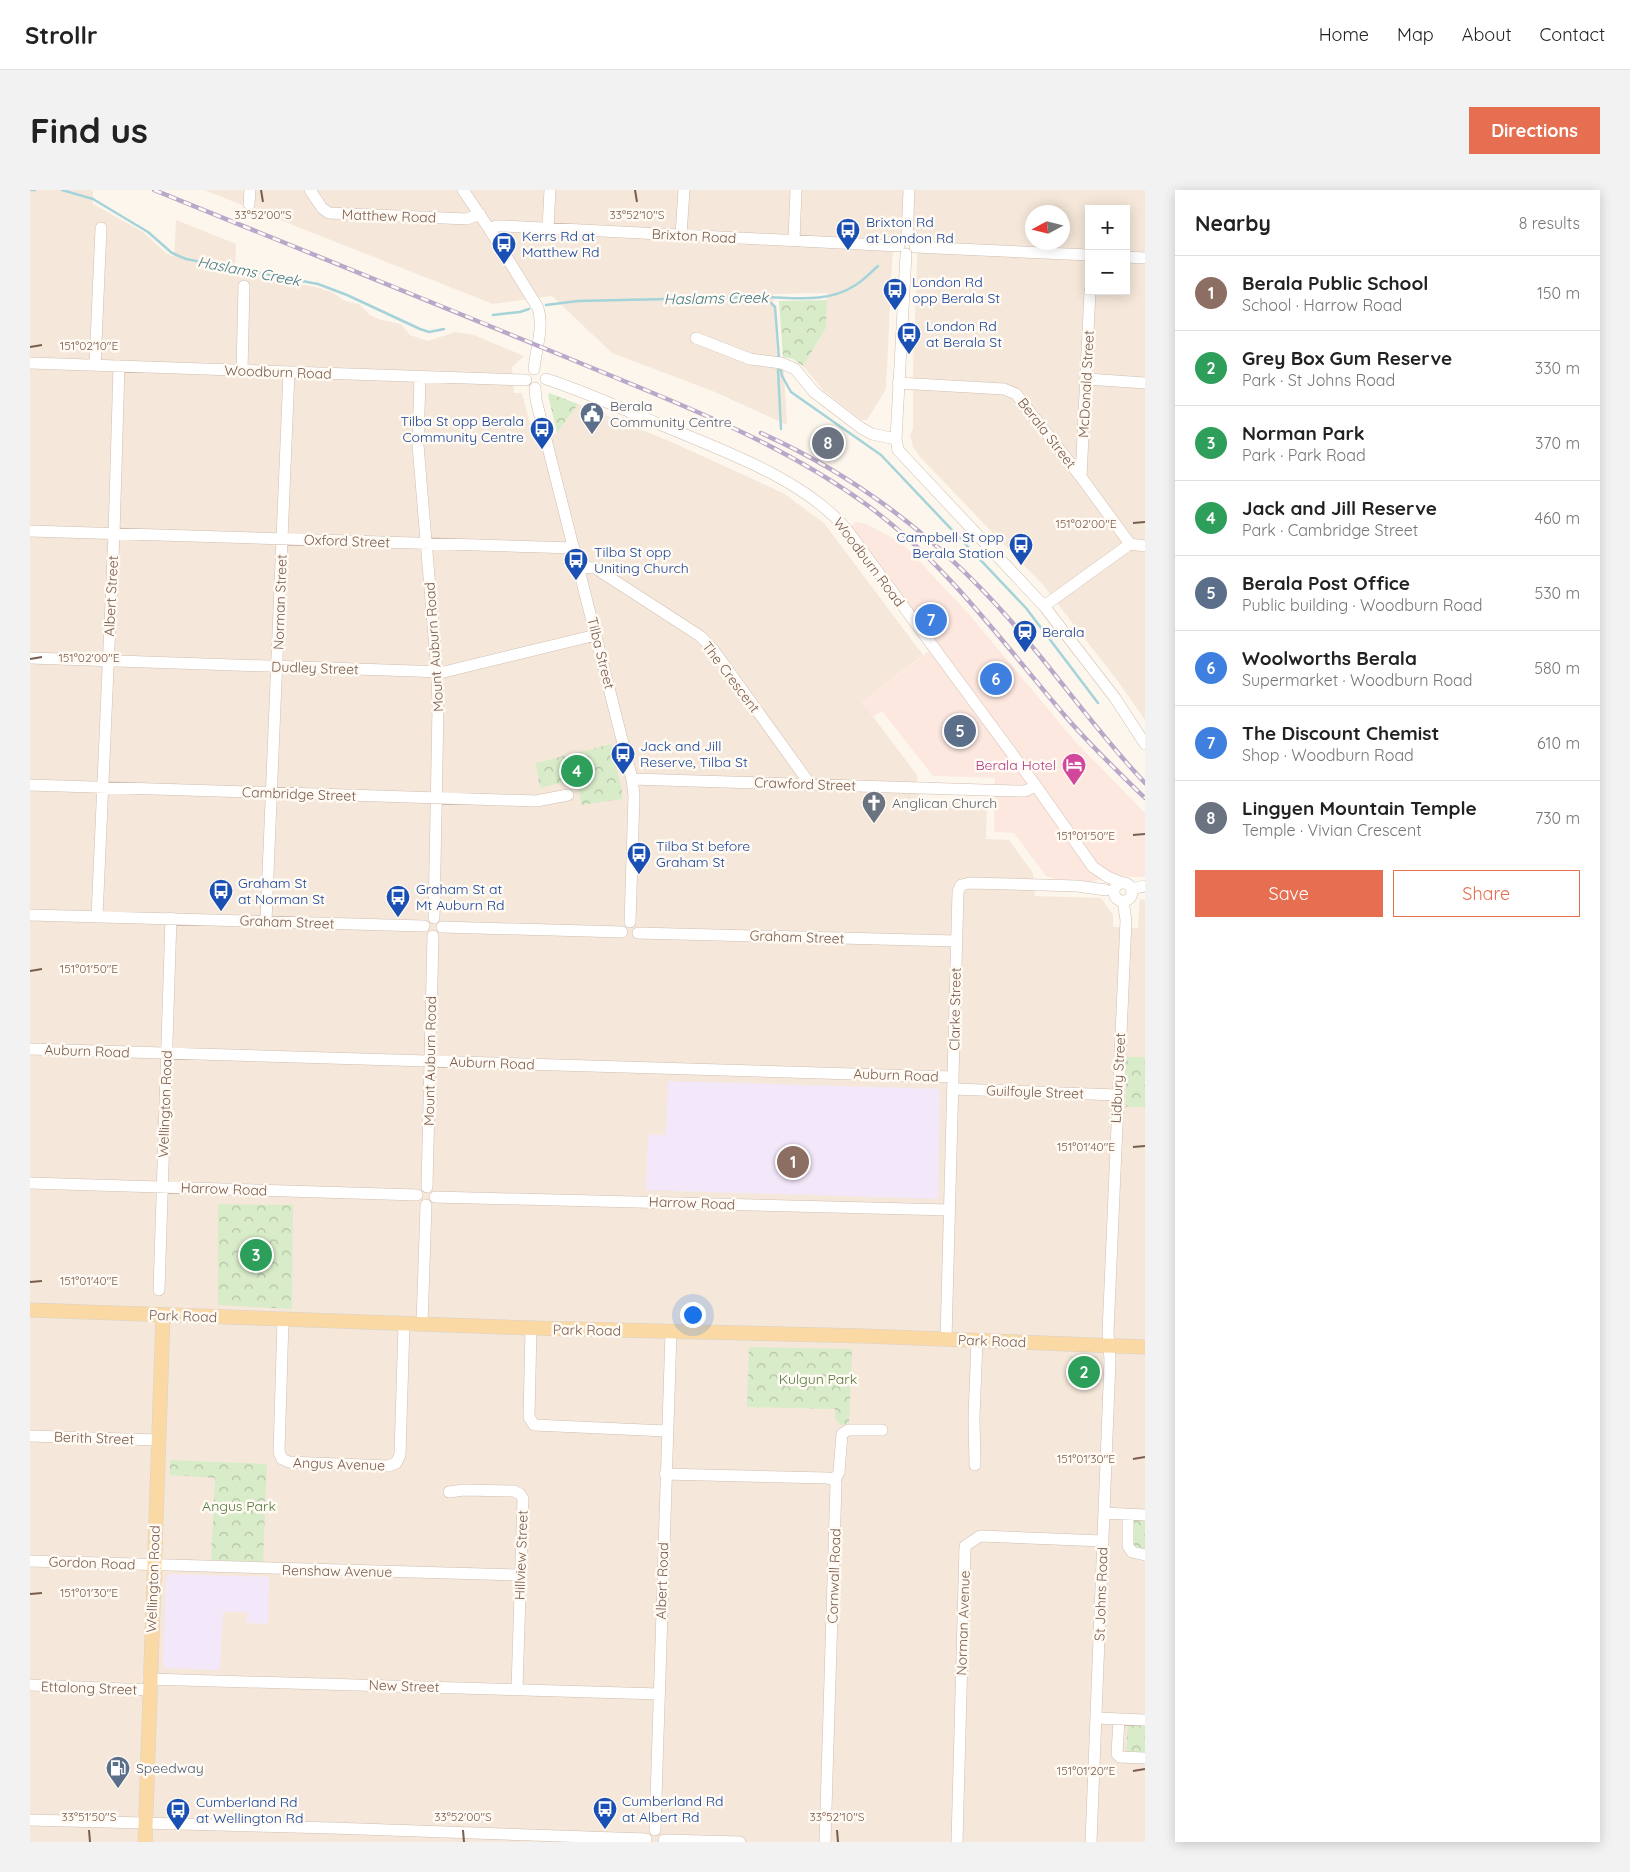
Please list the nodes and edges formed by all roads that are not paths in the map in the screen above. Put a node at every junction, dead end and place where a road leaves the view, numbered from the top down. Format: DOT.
graph roads {
  1 [pos="250,190"];
  2 [pos="310,190"];
  3 [pos="463,190"];
  4 [pos="550,190"];
  5 [pos="684,190"];
  6 [pos="796,190"];
  7 [pos="909,190"];
  8 [pos="249,204"];
  9 [pos="480,214"];
  10 [pos="101,228"];
  11 [pos="548,228"];
  12 [pos="490,230"];
  13 [pos="681,235"];
  14 [pos="794,240"];
  15 [pos="904,246"];
  16 [pos="1085,255"];
  17 [pos="1130,257"];
  18 [pos="1145,258"];
  19 [pos="244,286"];
  20 [pos="1090,295"];
  21 [pos="696,338"];
  22 [pos="30,363"];
  23 [pos="96,365"];
  24 [pos="119,366"];
  25 [pos="534,369"];
  26 [pos="242,370"];
  27 [pos="289,372"];
  28 [pos="420,377"];
  29 [pos="546,379"];
  30 [pos="1087,379"];
  31 [pos="526,380"];
  32 [pos="898,383"];
  33 [pos="1145,383"];
  34 [pos="535,388"];
  35 [pos="896,439"];
  36 [pos="1081,477"];
  37 [pos="30,531"];
  38 [pos="114,534"];
  39 [pos="282,539"];
  40 [pos="426,544"];
  41 [pos="1130,544"];
  42 [pos="1145,546"];
  43 [pos="574,548"];
  44 [pos="579,567"];
  45 [pos="1044,606"];
  46 [pos="596,635"];
  47 [pos="30,658"];
  48 [pos="108,661"];
  49 [pos="277,666"];
  50 [pos="437,672"];
  51 [pos="1145,744"];
  52 [pos="632,780"];
  53 [pos="30,784"];
  54 [pos="810,784"];
  55 [pos="1036,786"];
  56 [pos="102,787"];
  57 [pos="272,793"];
  58 [pos="568,795"];
  59 [pos="437,798"];
  60 [pos="1094,870"];
  61 [pos="1077,886"];
  62 [pos="1145,886"];
  63 [pos="1118,889"];
  64 [pos="30,915"];
  65 [pos="97,917"];
  66 [pos="171,918"];
  67 [pos="434,918"];
  68 [pos="266,921"];
  69 [pos="630,922"];
  70 [pos="424,926"];
  71 [pos="442,927"];
  72 [pos="622,932"];
  73 [pos="638,933"];
  74 [pos="433,936"];
  75 [pos="956,941"];
  76 [pos="30,1049"];
  77 [pos="167,1053"];
  78 [pos="430,1061"];
  79 [pos="953,1077"];
  80 [pos="953,1089"];
  81 [pos="1117,1095"];
  82 [pos="30,1183"];
  83 [pos="162,1187"];
  84 [pos="427,1187"];
  85 [pos="417,1195"];
  86 [pos="435,1196"];
  87 [pos="426,1205"];
  88 [pos="949,1210"];
  89 [pos="159,1290"];
  90 [pos="30,1310"];
  91 [pos="163,1316"];
  92 [pos="283,1320"];
  93 [pos="404,1324"];
  94 [pos="422,1325"];
  95 [pos="531,1328"];
  96 [pos="671,1332"];
  97 [pos="946,1339"];
  98 [pos="977,1340"];
  99 [pos="1109,1345"];
  100 [pos="1145,1347"];
  101 [pos="882,1430"];
  102 [pos="667,1431"];
  103 [pos="30,1436"];
  104 [pos="158,1440"];
  105 [pos="975,1465"];
  106 [pos="665,1474"];
  107 [pos="834,1481"];
  108 [pos="449,1492"];
  109 [pos="1104,1513"];
  110 [pos="1128,1515"];
  111 [pos="1145,1515"];
  112 [pos="1103,1541"];
  113 [pos="1145,1555"];
  114 [pos="30,1561"];
  115 [pos="153,1566"];
  116 [pos="520,1575"];
  117 [pos="149,1684"];
  118 [pos="30,1686"];
  119 [pos="517,1689"];
  120 [pos="659,1694"];
  121 [pos="1096,1718"];
  122 [pos="1119,1720"];
  123 [pos="1145,1720"];
  124 [pos="1145,1758"];
  125 [pos="30,1820"];
  126 [pos="145,1823"];
  127 [pos="655,1830"];
  128 [pos="646,1841"];
  129 [pos="664,1841"];
  130 [pos="145,1842"];
  131 [pos="740,1842"];
  132 [pos="825,1842"];
  133 [pos="957,1842"];
  134 [pos="1091,1842"];
  1 -- 8 [label="street"];
  2 -- 9 [label="street, Matthew Road"];
  3 -- 9 [label="street"];
  4 -- 11 [label="street"];
  5 -- 13 [label="street"];
  6 -- 14 [label="street"];
  7 -- 15 [label="street"];
  9 -- 12 [label="street"];
  10 -- 23 [label="street"];
  11 -- 12 [label="street, Brixton Road"];
  11 -- 13 [label="street, Brixton Road"];
  12 -- 25 [label="street"];
  13 -- 14 [label="street, Brixton Road"];
  14 -- 15 [label="street, Brixton Road"];
  15 -- 16 [label="street"];
  15 -- 32 [label="street"];
  17 -- 18 [label="street"];
  19 -- 26 [label="street"];
  20 -- 30 [label="street, McDonald Street"];
  21 -- 35 [label="street"];
  22 -- 23 [label="street, Woodburn Road"];
  23 -- 24 [label="street, Woodburn Road"];
  24 -- 26 [label="street, Woodburn Road"];
  24 -- 38 [label="street, Albert Street"];
  25 -- 29 [label="street"];
  25 -- 31 [label="street"];
  26 -- 27 [label="street, Woodburn Road"];
  27 -- 28 [label="street, Woodburn Road"];
  27 -- 39 [label="street, Norman Street"];
  28 -- 31 [label="street, Woodburn Road"];
  28 -- 40 [label="street, Mount Auburn Road"];
  29 -- 34 [label="street"];
  29 -- 55 [label="street, Woodburn Road"];
  30 -- 33 [label="street"];
  30 -- 36 [label="street, McDonald Street"];
  31 -- 34 [label="street"];
  32 -- 35 [label="street"];
  32 -- 36 [label="street, Berala Street"];
  34 -- 43 [label="street, Tilba Street"];
  35 -- 45 [label="street"];
  36 -- 41 [label="street, Berala Street"];
  37 -- 38 [label="street, Oxford Street"];
  38 -- 39 [label="street, Oxford Street"];
  38 -- 48 [label="street, Albert Street"];
  39 -- 40 [label="street, Oxford Street"];
  39 -- 49 [label="street, Norman Street"];
  40 -- 43 [label="street, Oxford Street"];
  40 -- 50 [label="street, Mount Auburn Road"];
  41 -- 42 [label="street"];
  41 -- 45 [label="street"];
  43 -- 44 [label="street, Tilba Street"];
  44 -- 46 [label="street, Tilba Street"];
  44 -- 54 [label="street, The Crescent"];
  45 -- 51 [label="street"];
  46 -- 50 [label="street, Dudley Street"];
  46 -- 52 [label="street, Tilba Street"];
  47 -- 48 [label="street, Dudley Street"];
  48 -- 49 [label="street, Dudley Street"];
  48 -- 56 [label="street, Albert Street"];
  49 -- 50 [label="street, Dudley Street"];
  49 -- 57 [label="street, Norman Street"];
  50 -- 59 [label="street, Mount Auburn Road"];
  52 -- 54 [label="street, Crawford Street"];
  52 -- 69 [label="street, Tilba Street"];
  53 -- 56 [label="street, Cambridge Street"];
  54 -- 55 [label="street, Crawford Street"];
  55 -- 60 [label="street, Woodburn Road"];
  56 -- 57 [label="street, Cambridge Street"];
  56 -- 65 [label="street, Albert Street"];
  57 -- 59 [label="street, Cambridge Street"];
  57 -- 68 [label="street, Norman Street"];
  58 -- 59 [label="street, Cambridge Street"];
  59 -- 67 [label="street, Mount Auburn Road"];
  60 -- 61 [label="street"];
  60 -- 63 [label="street, Woodburn Road"];
  60 -- 63 [label="street, Woodburn Road"];
  61 -- 63 [label="street, Clarke Street"];
  61 -- 75 [label="street, Clarke Street"];
  62 -- 63 [label="street, Clarke Street"];
  63 -- 81 [label="street, Lidbury Street"];
  64 -- 65 [label="street, Graham Street"];
  65 -- 66 [label="street, Graham Street"];
  66 -- 68 [label="street, Graham Street"];
  66 -- 77 [label="street, Wellington Road"];
  67 -- 70 [label="street"];
  67 -- 71 [label="street"];
  68 -- 70 [label="street, Graham Street"];
  69 -- 72 [label="street"];
  69 -- 73 [label="street"];
  70 -- 74 [label="street"];
  71 -- 72 [label="street"];
  71 -- 74 [label="street"];
  72 -- 73 [label="street"];
  73 -- 75 [label="street, Graham Street"];
  74 -- 78 [label="street, Mount Auburn Road"];
  75 -- 79 [label="street, Clarke Street"];
  76 -- 77 [label="street, Auburn Road"];
  77 -- 78 [label="street, Auburn Road"];
  77 -- 83 [label="street, Wellington Road"];
  78 -- 79 [label="street, Auburn Road"];
  78 -- 84 [label="street, Mount Auburn Road"];
  79 -- 80 [label="street, Clarke Street"];
  80 -- 81 [label="street, Guilfoyle Street"];
  80 -- 88 [label="street, Clarke Street"];
  81 -- 99 [label="street, Lidbury Street"];
  82 -- 83 [label="street, Harrow Road"];
  83 -- 85 [label="street, Harrow Road"];
  83 -- 89 [label="street, Wellington Road"];
  84 -- 85 [label="street"];
  84 -- 86 [label="street"];
  85 -- 87 [label="street"];
  86 -- 87 [label="street"];
  86 -- 88 [label="street, Harrow Road"];
  87 -- 94 [label="street"];
  88 -- 97 [label="street, Clarke Street"];
  90 -- 91 [label="main road, Park Road"];
  91 -- 92 [label="main road, Park Road"];
  91 -- 104 [label="main road, Wellington Road"];
  92 -- 93 [label="main road, Park Road"];
  92 -- 93 [label="street, Angus Avenue"];
  93 -- 94 [label="main road, Park Road"];
  94 -- 95 [label="main road, Park Road"];
  95 -- 96 [label="main road, Park Road"];
  95 -- 102 [label="street"];
  96 -- 97 [label="main road, Park Road"];
  96 -- 102 [label="street, Albert Road"];
  97 -- 98 [label="main road, Park Road"];
  98 -- 99 [label="main road, Park Road"];
  98 -- 105 [label="street"];
  99 -- 100 [label="main road, Park Road"];
  99 -- 109 [label="street, St Johns Road"];
  101 -- 107 [label="street"];
  102 -- 106 [label="street, Albert Road"];
  103 -- 104 [label="street, Berith Street"];
  104 -- 115 [label="main road, Wellington Road"];
  106 -- 107 [label="street"];
  106 -- 120 [label="street, Albert Road"];
  107 -- 132 [label="street, Cornwall Road"];
  108 -- 116 [label="street, Hillview Street"];
  109 -- 110 [label="street"];
  109 -- 112 [label="street, St Johns Road"];
  110 -- 111 [label="street"];
  110 -- 113 [label="street"];
  112 -- 121 [label="street, St Johns Road"];
  112 -- 133 [label="street, Norman Avenue"];
  114 -- 115 [label="street, Gordon Road"];
  115 -- 116 [label="street, Renshaw Avenue"];
  115 -- 117 [label="main road, Wellington Road"];
  116 -- 119 [label="street, Hillview Street"];
  117 -- 118 [label="street, Ettalong Street"];
  117 -- 119 [label="street, New Street"];
  117 -- 126 [label="main road, Wellington Road"];
  119 -- 120 [label="street, New Street"];
  120 -- 127 [label="street, Albert Road"];
  121 -- 122 [label="street"];
  121 -- 134 [label="street, St Johns Road"];
  122 -- 123 [label="street"];
  122 -- 124 [label="street"];
  125 -- 126 [label="street"];
  126 -- 128 [label="street"];
  126 -- 130 [label="main road, Wellington Road"];
  127 -- 128 [label="street"];
  127 -- 129 [label="street"];
  129 -- 131 [label="street"];
}
